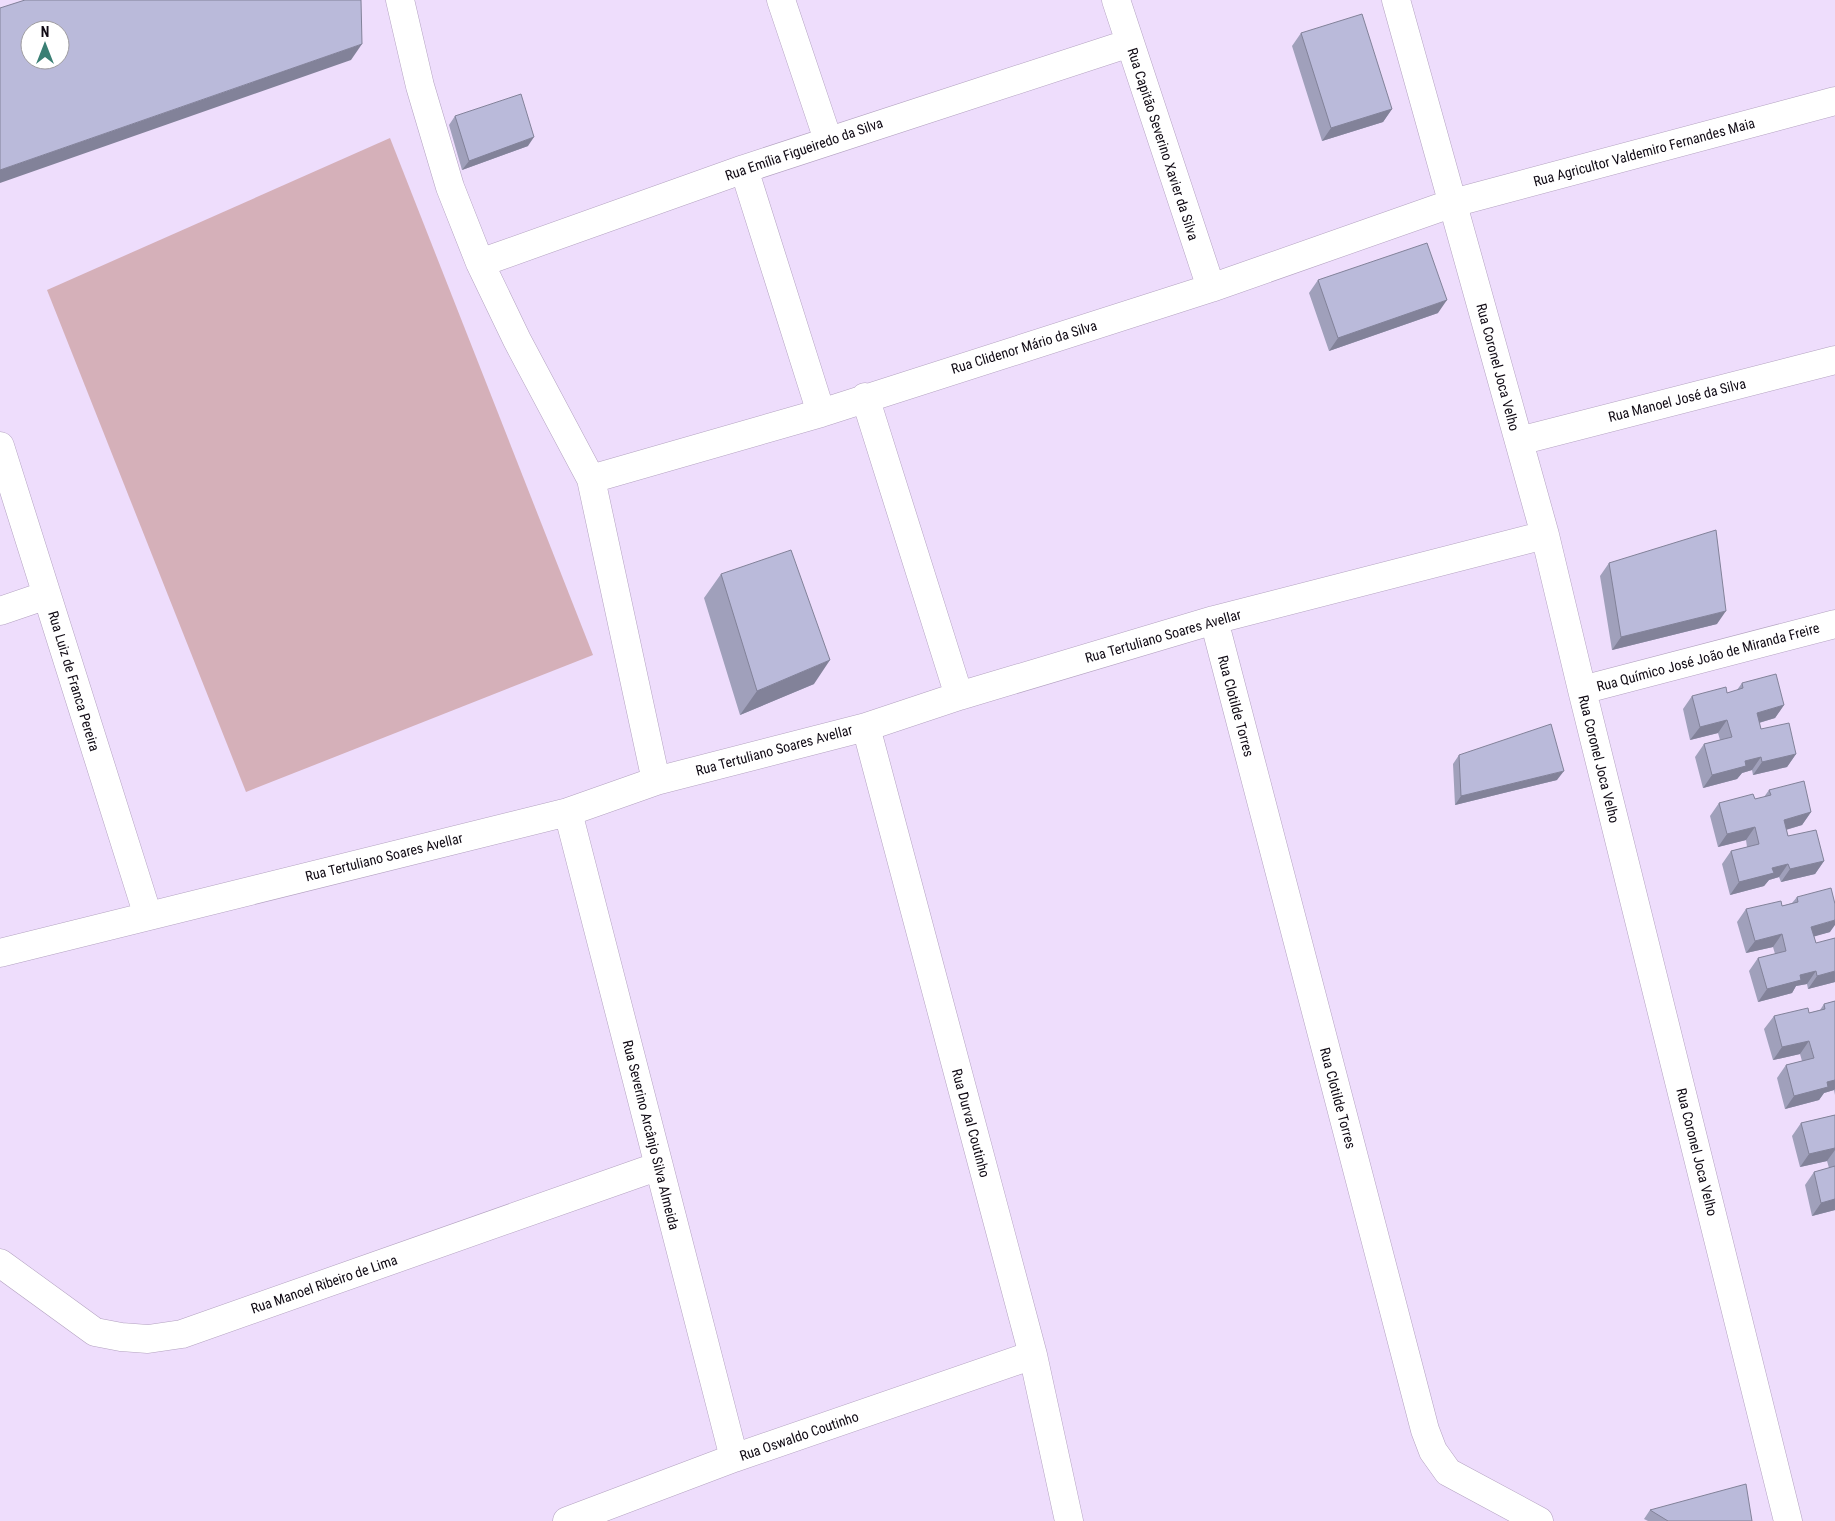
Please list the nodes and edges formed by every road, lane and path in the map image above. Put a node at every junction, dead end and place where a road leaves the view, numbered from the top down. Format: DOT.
graph roads {
  1 [pos="400,0"];
  2 [pos="781,0"];
  3 [pos="1116,0"];
  4 [pos="1396,0"];
  5 [pos="1130,43"];
  6 [pos="1835,101"];
  7 [pos="828,140"];
  8 [pos="744,168"];
  9 [pos="1453,202"];
  10 [pos="480,263"];
  11 [pos="1211,288"];
  12 [pos="1835,360"];
  13 [pos="865,398"];
  14 [pos="821,412"];
  15 [pos="1518,441"];
  16 [pos="0,446"];
  17 [pos="591,479"];
  18 [pos="1545,535"];
  19 [pos="47,595"];
  20 [pos="0,611"];
  21 [pos="1214,620"];
  22 [pos="1835,624"];
  23 [pos="1582,690"];
  24 [pos="959,696"];
  25 [pos="866,727"];
  26 [pos="656,781"];
  27 [pos="568,812"];
  28 [pos="148,916"];
  29 [pos="0,953"];
  30 [pos="659,1166"];
  31 [pos="0,1263"];
  32 [pos="1033,1355"];
  33 [pos="734,1458"];
  34 [pos="568,1521"];
  35 [pos="1069,1521"];
  36 [pos="1539,1521"];
  37 [pos="1788,1521"];
  1 -- 10 [label="street"];
  2 -- 7 [label="street"];
  3 -- 5 [label="street, Rua Capitão Severino Xavier da Silva"];
  4 -- 9 [label="street, Rua Coronel Joca Velho"];
  5 -- 7 [label="street, Rua Emília Figueiredo da Silva"];
  5 -- 11 [label="street, Rua Capitão Severino Xavier da Silva"];
  6 -- 9 [label="street, Rua Agricultor Valdemiro Fernandes Maia"];
  7 -- 8 [label="street, Rua Emília Figueiredo da Silva"];
  8 -- 10 [label="street, Rua Emília Figueiredo da Silva"];
  8 -- 14 [label="street"];
  9 -- 11 [label="street, Rua Clidenor Mário da Silva"];
  9 -- 15 [label="street, Rua Coronel Joca Velho"];
  10 -- 17 [label="street"];
  11 -- 13 [label="street, Rua Clidenor Mário da Silva"];
  12 -- 15 [label="street, Rua Manoel José da Silva"];
  13 -- 14 [label="street, Rua Clidenor Mário da Silva"];
  13 -- 24 [label="street"];
  14 -- 17 [label="street, Rua Clidenor Mário da Silva"];
  15 -- 18 [label="street, Rua Coronel Joca Velho"];
  16 -- 19 [label="street, Rua Luiz de Franca Pereira"];
  17 -- 26 [label="street"];
  18 -- 21 [label="street, Rua Tertuliano Soares Avellar"];
  18 -- 23 [label="street, Rua Coronel Joca Velho"];
  19 -- 20 [label="street"];
  19 -- 28 [label="street, Rua Luiz de Franca Pereira"];
  21 -- 24 [label="street, Rua Tertuliano Soares Avellar"];
  21 -- 36 [label="street, Rua Clotilde Torres"];
  22 -- 23 [label="street, Rua Químico José João de Miranda Freire"];
  23 -- 37 [label="street, Rua Coronel Joca Velho"];
  24 -- 25 [label="street, Rua Tertuliano Soares Avellar"];
  25 -- 26 [label="street, Rua Tertuliano Soares Avellar"];
  25 -- 32 [label="street, Rua Durval Coutinho"];
  26 -- 27 [label="street, Rua Tertuliano Soares Avellar"];
  27 -- 28 [label="street, Rua Tertuliano Soares Avellar"];
  27 -- 30 [label="street, Rua Severino Arcânjo Silva Almeida"];
  28 -- 29 [label="street, Rua Tertuliano Soares Avellar"];
  30 -- 31 [label="street, Rua Manoel Ribeiro de Lima"];
  30 -- 33 [label="street, Rua Severino Arcânjo Silva Almeida"];
  32 -- 33 [label="street, Rua Oswaldo Coutinho"];
  32 -- 35 [label="street, Rua Durval Coutinho"];
  33 -- 34 [label="street, Rua Oswaldo Coutinho"];
}
